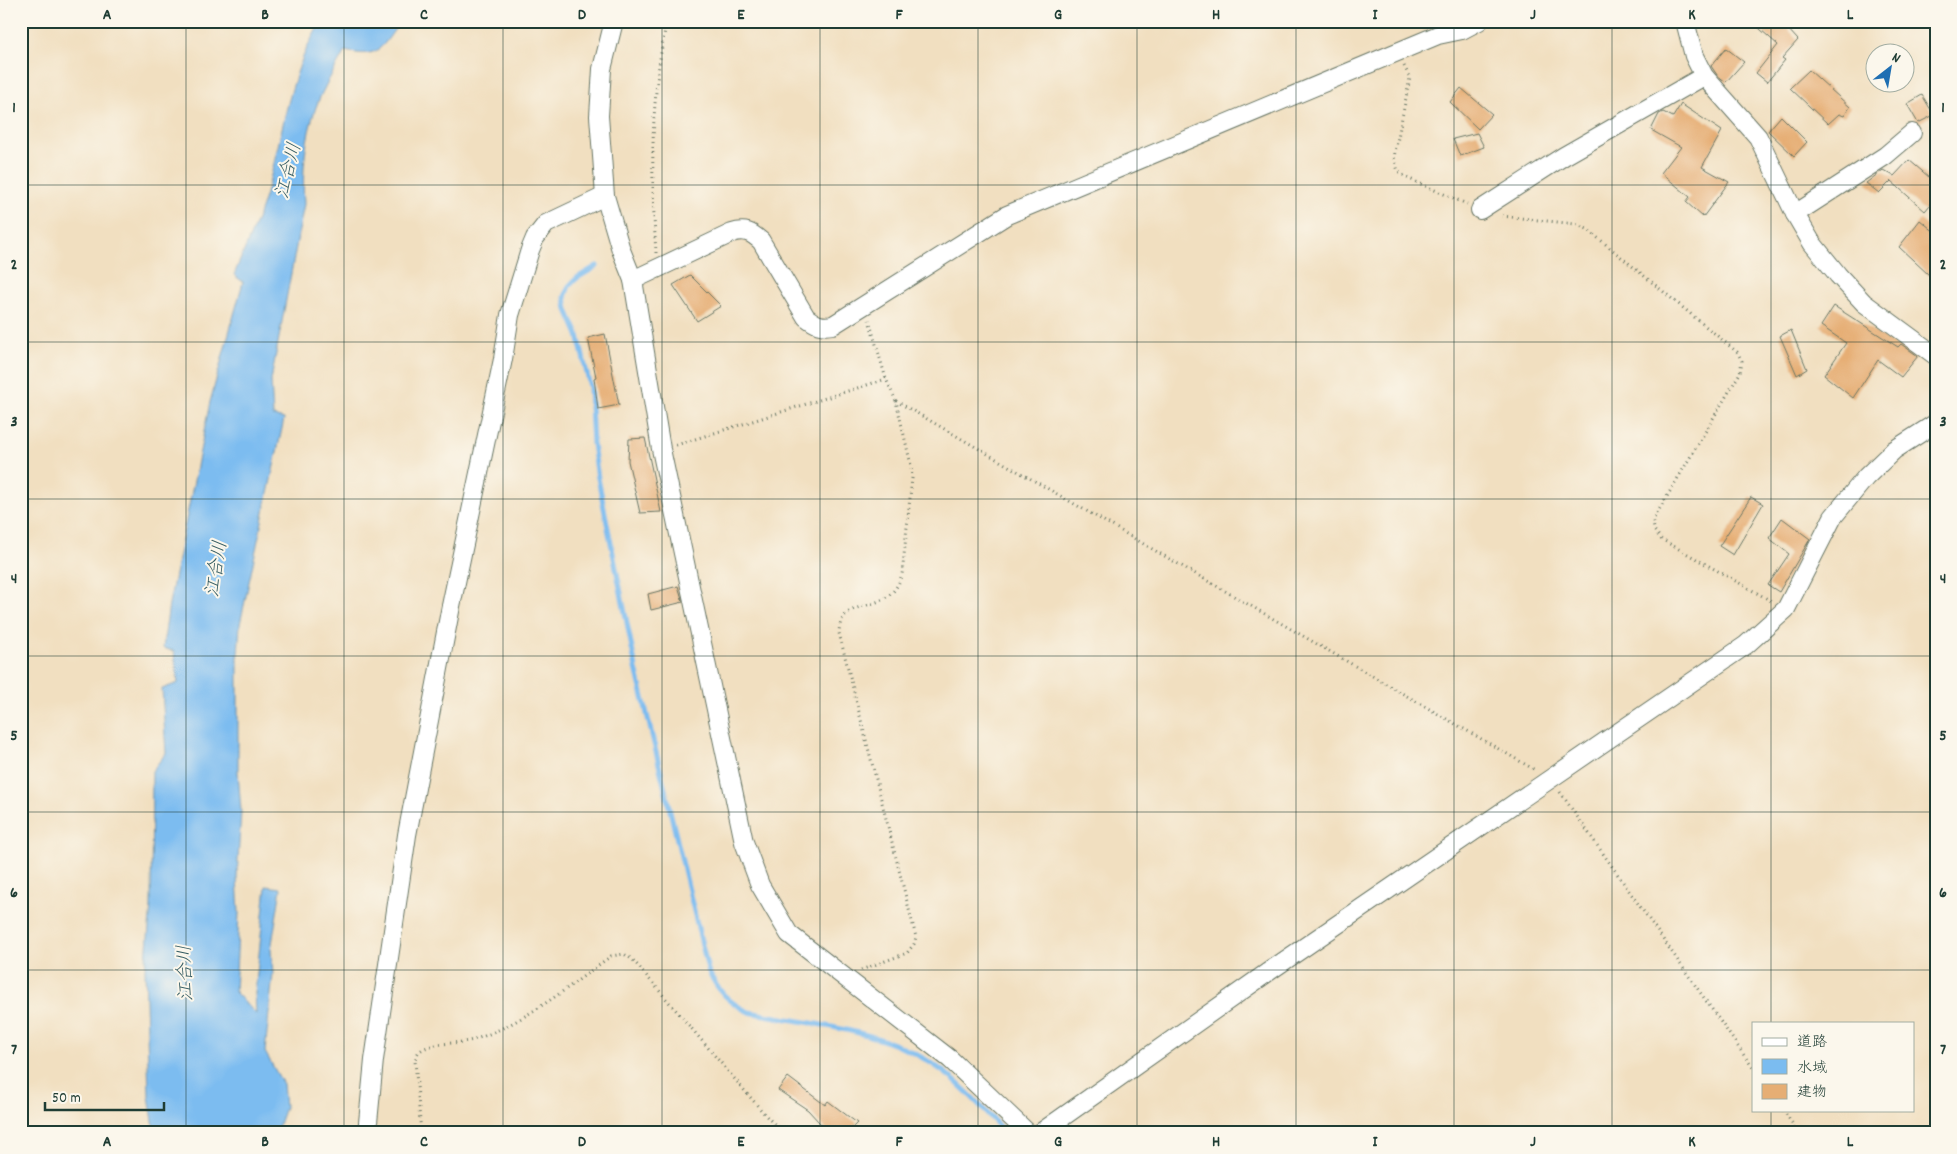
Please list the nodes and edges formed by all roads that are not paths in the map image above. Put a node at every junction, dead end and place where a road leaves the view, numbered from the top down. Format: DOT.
graph roads {
  1 [pos="614,21"];
  2 [pos="1479,21"];
  3 [pos="1685,21"];
  4 [pos="1704,76"];
  5 [pos="1912,133"];
  6 [pos="605,196"];
  7 [pos="1480,210"];
  8 [pos="1795,214"];
  9 [pos="633,280"];
  10 [pos="1936,356"];
  11 [pos="1936,422"];
  12 [pos="367,1133"];
  13 [pos="1028,1133"];
  14 [pos="1040,1133"];
  1 -- 6 [label="street"];
  2 -- 9 [label="street"];
  3 -- 4 [label="street"];
  4 -- 7 [label="street"];
  4 -- 8 [label="street"];
  5 -- 8 [label="street"];
  6 -- 9 [label="street"];
  6 -- 12 [label="street"];
  8 -- 10 [label="street"];
  9 -- 13 [label="street"];
  11 -- 14 [label="street"];
}
